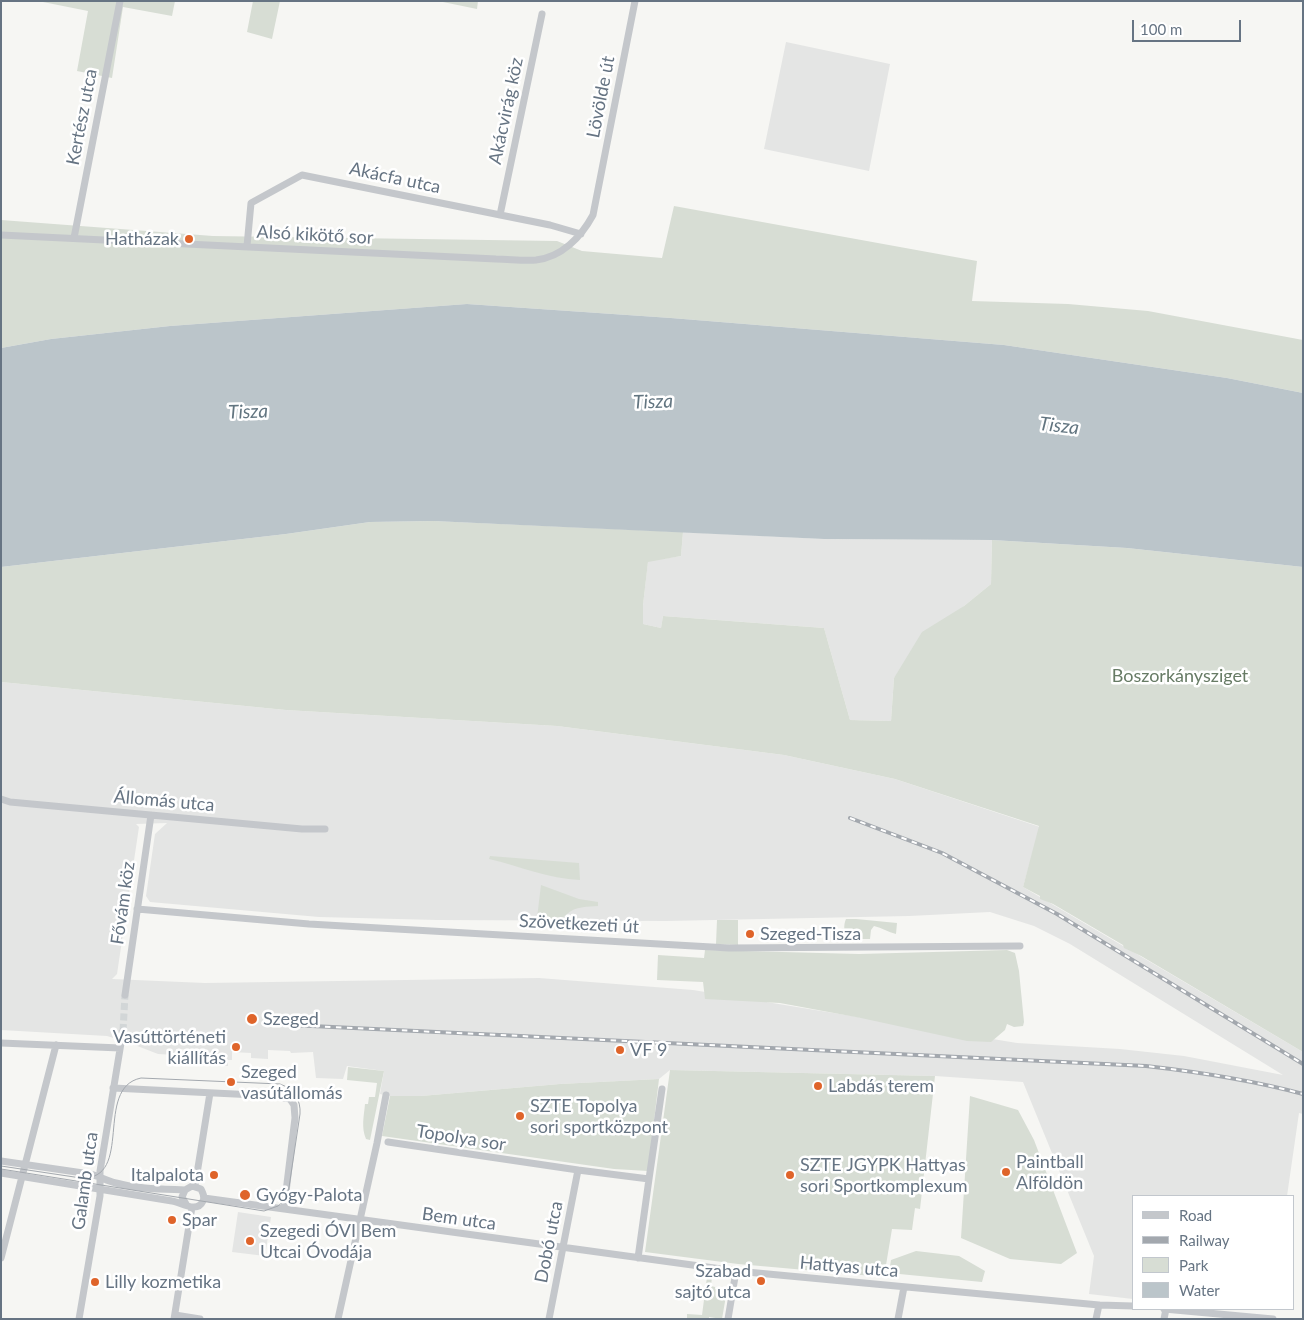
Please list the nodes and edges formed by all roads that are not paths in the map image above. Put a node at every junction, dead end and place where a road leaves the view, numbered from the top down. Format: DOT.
graph roads {
  1 [pos="120,1"];
  2 [pos="635,1"];
  3 [pos="542,14"];
  4 [pos="596,199"];
  5 [pos="500,215"];
  6 [pos="581,234"];
  7 [pos="1,235"];
  8 [pos="74,238"];
  9 [pos="247,246"];
  10 [pos="1,799"];
  11 [pos="151,815"];
  12 [pos="325,829"];
  13 [pos="138,909"];
  14 [pos="1020,946"];
  15 [pos="125,995"];
  16 [pos="123,1031"];
  17 [pos="1,1042"];
  18 [pos="56,1045"];
  19 [pos="120,1048"];
  20 [pos="113,1088"];
  21 [pos="662,1089"];
  22 [pos="210,1093"];
  23 [pos="386,1095"];
  24 [pos="388,1142"];
  25 [pos="1,1161"];
  26 [pos="26,1164"];
  27 [pos="578,1170"];
  28 [pos="1,1173"];
  29 [pos="22,1176"];
  30 [pos="100,1176"];
  31 [pos="649,1179"];
  32 [pos="195,1186"];
  33 [pos="100,1189"];
  34 [pos="185,1190"];
  35 [pos="204,1198"];
  36 [pos="189,1206"];
  37 [pos="284,1208"];
  38 [pos="360,1221"];
  39 [pos="562,1249"];
  40 [pos="1,1258"];
  41 [pos="638,1258"];
  42 [pos="736,1271"];
  43 [pos="904,1287"];
  44 [pos="1099,1305"];
  45 [pos="1132,1306"];
  46 [pos="1175,1310"];
  47 [pos="175,1317"];
  48 [pos="1254,1318"];
  49 [pos="79,1319"];
  50 [pos="200,1319"];
  51 [pos="338,1319"];
  52 [pos="550,1319"];
  53 [pos="728,1319"];
  54 [pos="898,1319"];
  55 [pos="1096,1319"];
  56 [pos="1273,1319"];
  1 -- 8 [label="street, Kertész utca"];
  2 -- 4 [label="street, Lövölde út"];
  3 -- 5 [label="street, Akácvirág köz"];
  4 -- 6 [label="street, Alsó kikötő sor"];
  5 -- 6 [label="street, Akácfa utca"];
  5 -- 9 [label="street, Akácfa utca"];
  6 -- 9 [label="street, Alsó kikötő sor"];
  7 -- 8 [label="street, Alsó kikötő sor"];
  8 -- 9 [label="street, Alsó kikötő sor"];
  10 -- 11 [label="street, Állomás utca"];
  11 -- 12 [label="street, Állomás utca"];
  11 -- 13 [label="street, Fővám köz"];
  13 -- 14 [label="street, Szövetkezeti út"];
  13 -- 15 [label="street, Fővám köz"];
  16 -- 19 [label="street"];
  17 -- 18 [label="street"];
  18 -- 19 [label="street"];
  18 -- 26 [label="street"];
  19 -- 20 [label="street, Galamb utca"];
  20 -- 22 [label="street"];
  20 -- 30 [label="street, Galamb utca"];
  21 -- 31 [label="street"];
  22 -- 32 [label="street"];
  22 -- 37 [label="street"];
  23 -- 38 [label="street"];
  24 -- 27 [label="street, Topolya sor"];
  25 -- 26 [label="street"];
  26 -- 29 [label="street"];
  26 -- 30 [label="street"];
  27 -- 31 [label="street, Topolya sor"];
  27 -- 39 [label="street, Dobó utca"];
  28 -- 29 [label="street"];
  29 -- 33 [label="street"];
  29 -- 40 [label="street"];
  30 -- 33 [label="street, Galamb utca"];
  30 -- 34 [label="street"];
  31 -- 41 [label="street"];
  32 -- 34 [label="street"];
  32 -- 35 [label="street"];
  33 -- 36 [label="street"];
  33 -- 49 [label="street, Galamb utca"];
  34 -- 36 [label="street"];
  35 -- 36 [label="street"];
  35 -- 37 [label="street, Bem utca"];
  36 -- 47 [label="street"];
  37 -- 38 [label="street, Bem utca"];
  38 -- 39 [label="street, Bem utca"];
  38 -- 51 [label="street"];
  39 -- 41 [label="street, Hattyas utca"];
  39 -- 52 [label="street, Dobó utca"];
  41 -- 42 [label="street, Hattyas utca"];
  42 -- 43 [label="street, Hattyas utca"];
  42 -- 53 [label="street"];
  43 -- 44 [label="street, Hattyas utca"];
  43 -- 54 [label="street"];
  44 -- 45 [label="street, Hattyas utca"];
  44 -- 55 [label="street"];
  46 -- 48 [label="street"];
  47 -- 50 [label="street"];
  48 -- 56 [label="street"];
}
